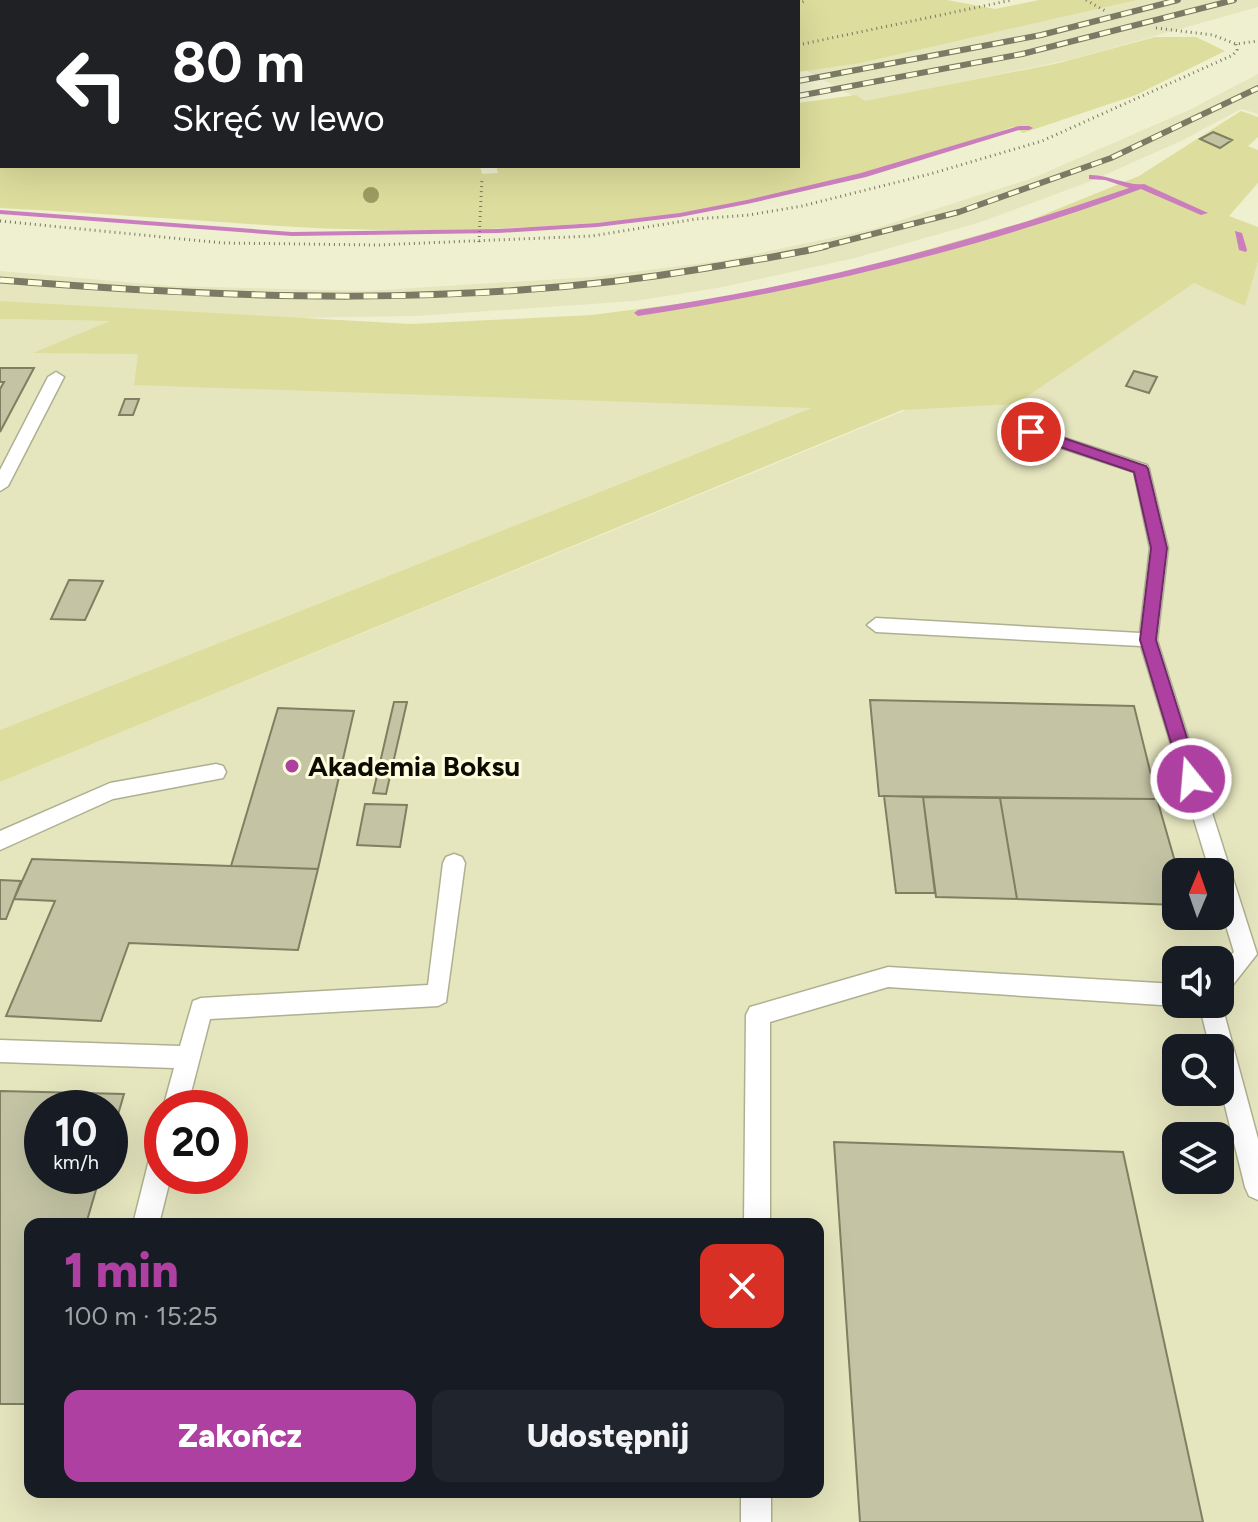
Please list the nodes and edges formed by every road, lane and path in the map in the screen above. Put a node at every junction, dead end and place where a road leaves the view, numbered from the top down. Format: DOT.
graph roads {
  1 [pos="1012,0"];
  2 [pos="1086,0"];
  3 [pos="1107,12"];
  4 [pos="1156,28"];
  5 [pos="1258,41"];
  6 [pos="1236,44"];
  7 [pos="800,45"];
  8 [pos="482,178"];
  9 [pos="0,221"];
  10 [pos="479,242"];
  11 [pos="56,377"];
  12 [pos="1031,432"];
  13 [pos="0,486"];
  14 [pos="876,625"];
  15 [pos="1148,640"];
  16 [pos="216,772"];
  17 [pos="0,841"];
  18 [pos="454,863"];
  19 [pos="1234,968"];
  20 [pos="1162,994"];
  21 [pos="1215,1018"];
  22 [pos="0,1051"];
  23 [pos="188,1057"];
  24 [pos="180,1090"];
  25 [pos="1258,1187"];
  26 [pos="154,1194"];
  27 [pos="148,1218"];
  28 [pos="757,1218"];
  29 [pos="756,1498"];
  30 [pos="756,1522"];
  1 -- 7 [label="path"];
  2 -- 3 [label="path"];
  4 -- 6 [label="path"];
  5 -- 6 [label="path"];
  6 -- 10 [label="path"];
  8 -- 10 [label="path"];
  9 -- 10 [label="path"];
  11 -- 13 [label="lane"];
  12 -- 15 [label="lane"];
  14 -- 15 [label="lane"];
  15 -- 19 [label="lane"];
  16 -- 17 [label="lane"];
  18 -- 23 [label="lane"];
  20 -- 28 [label="lane"];
  21 -- 25 [label="lane"];
  22 -- 23 [label="lane"];
  23 -- 24 [label="lane"];
  26 -- 27 [label="lane"];
  29 -- 30 [label="lane"];
}
